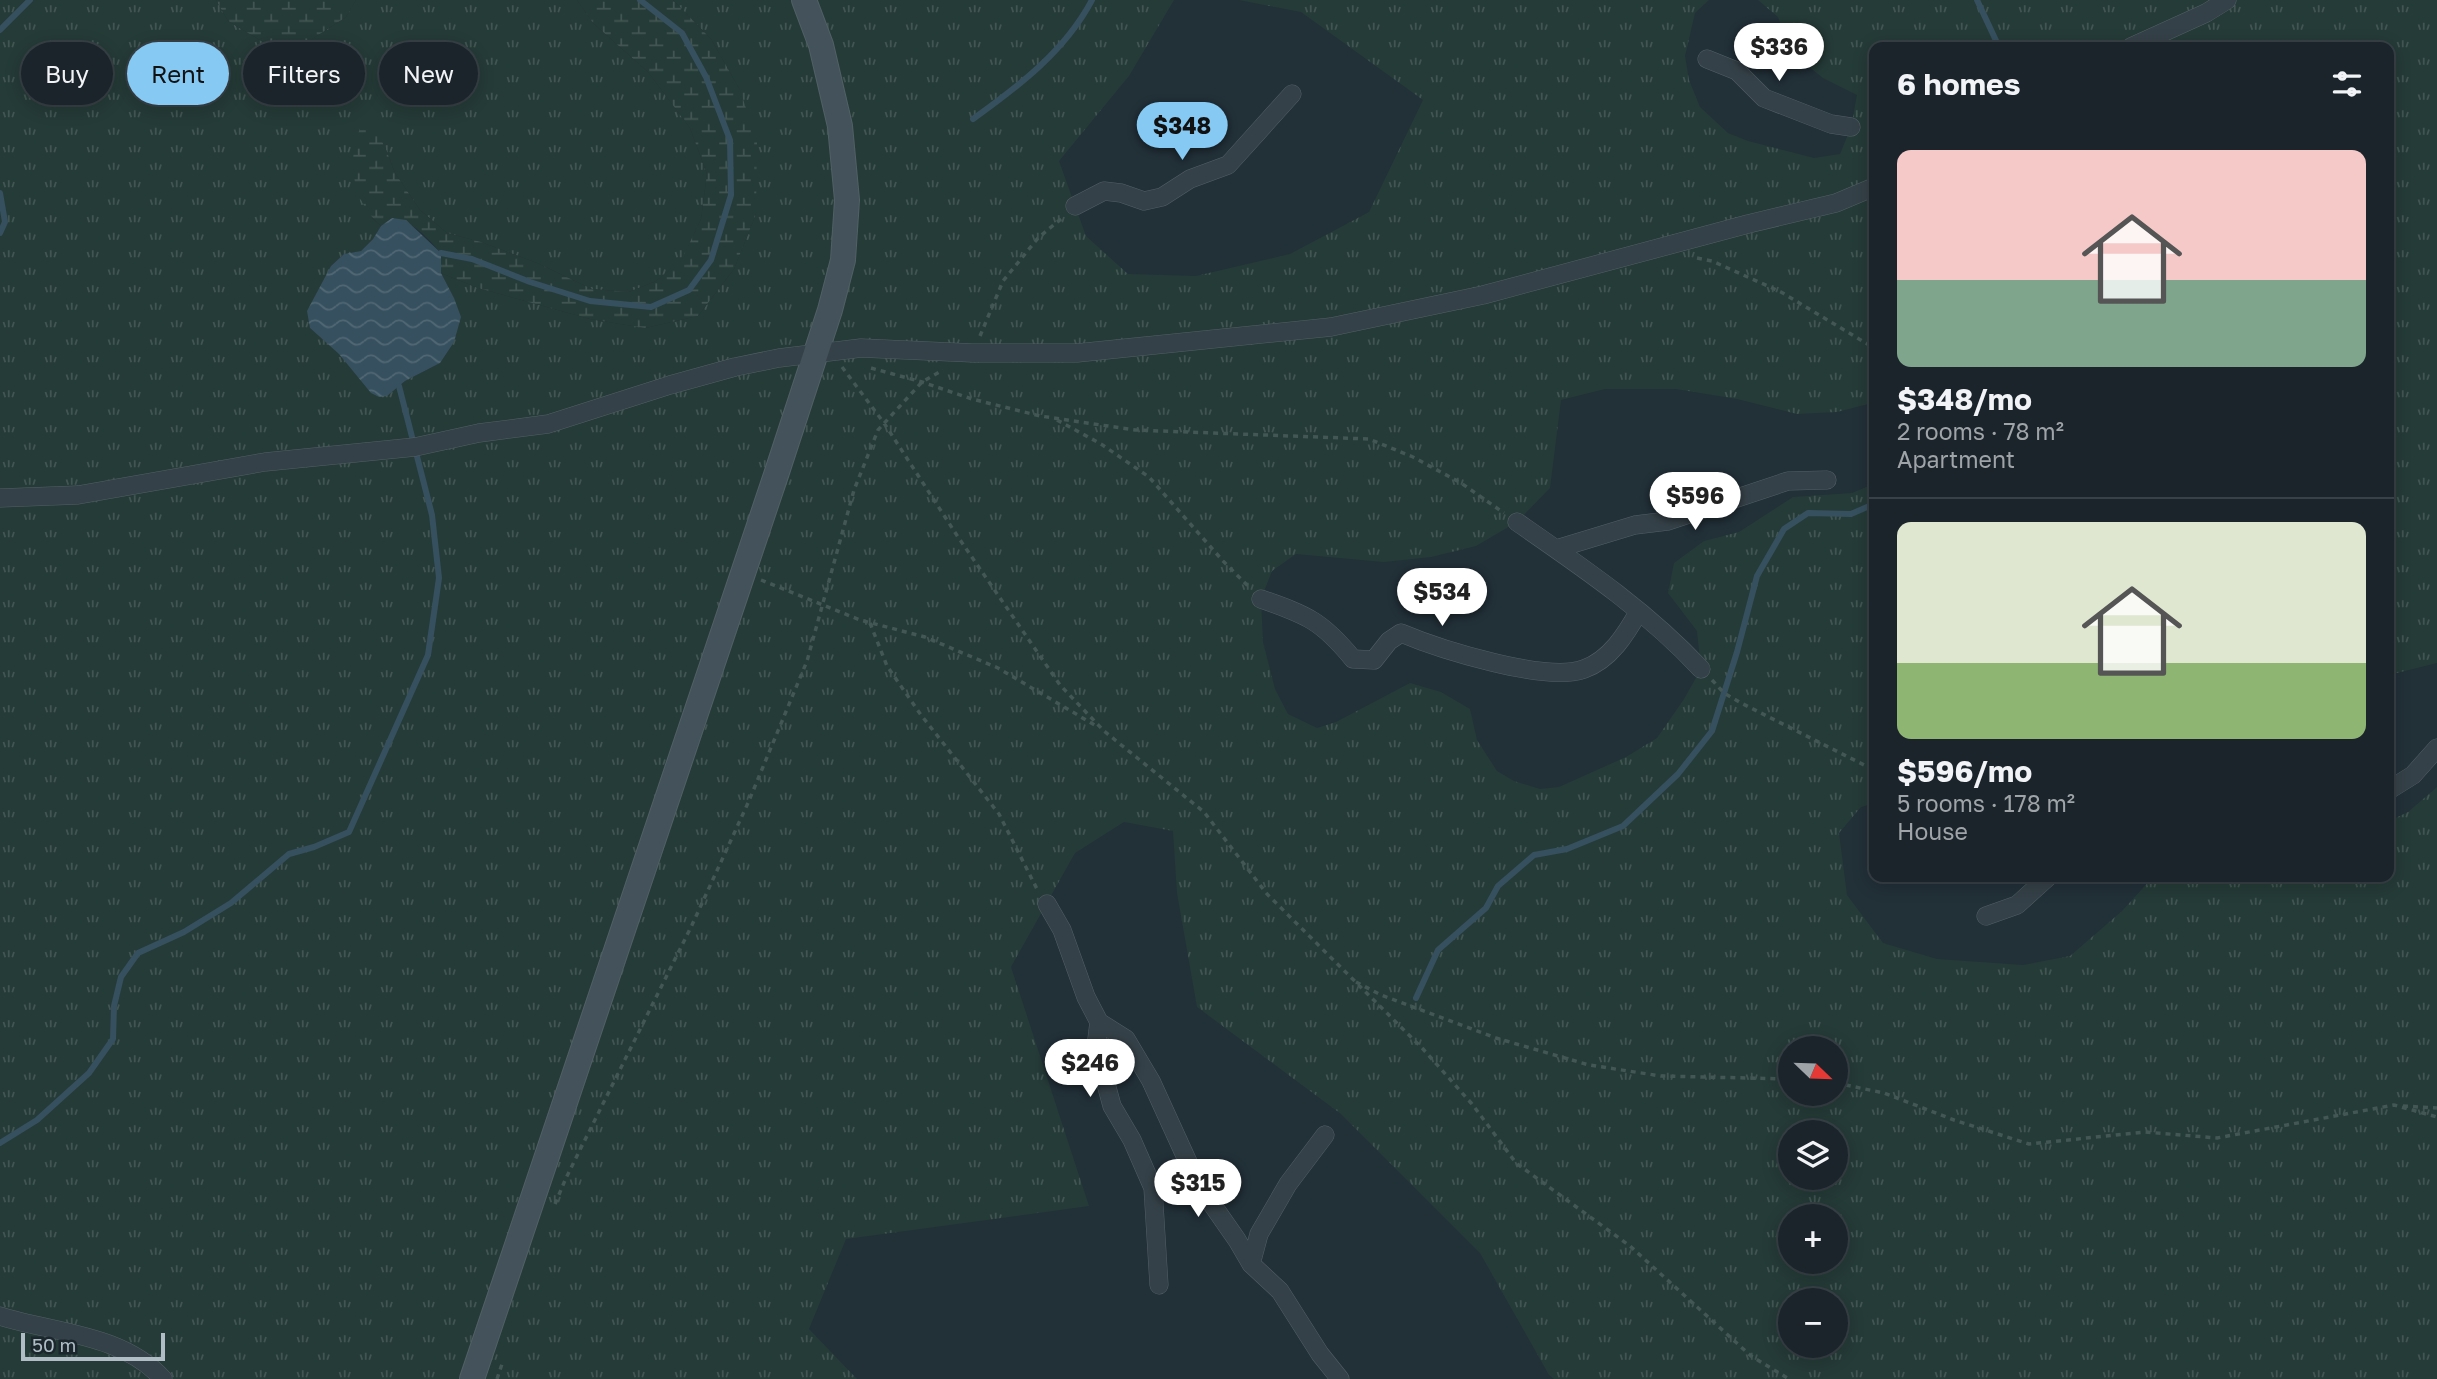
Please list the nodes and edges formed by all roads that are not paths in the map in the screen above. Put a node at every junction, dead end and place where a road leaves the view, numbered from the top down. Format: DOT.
graph roads {
  1 [pos="804,0"];
  2 [pos="2227,0"];
  3 [pos="2142,42"];
  4 [pos="1707,60"];
  5 [pos="1292,94"];
  6 [pos="1851,127"];
  7 [pos="1869,189"];
  8 [pos="1075,206"];
  9 [pos="822,353"];
  10 [pos="1827,480"];
  11 [pos="0,498"];
  12 [pos="1517,522"];
  13 [pos="1556,549"];
  14 [pos="1261,599"];
  15 [pos="1639,611"];
  16 [pos="1701,669"];
  17 [pos="2437,748"];
  18 [pos="2394,787"];
  19 [pos="2042,882"];
  20 [pos="1046,904"];
  21 [pos="1986,916"];
  22 [pos="1099,1021"];
  23 [pos="1325,1135"];
  24 [pos="1251,1264"];
  25 [pos="1159,1285"];
  26 [pos="0,1316"];
  27 [pos="163,1379"];
  28 [pos="472,1379"];
  29 [pos="1340,1379"];
  1 -- 9 [label="main road"];
  2 -- 3 [label="street"];
  4 -- 6 [label="street"];
  5 -- 8 [label="street"];
  7 -- 9 [label="street"];
  9 -- 11 [label="street"];
  9 -- 28 [label="main road"];
  10 -- 13 [label="street"];
  12 -- 13 [label="street"];
  13 -- 15 [label="street"];
  14 -- 15 [label="street"];
  15 -- 16 [label="street"];
  17 -- 18 [label="street"];
  19 -- 21 [label="street"];
  20 -- 22 [label="street"];
  22 -- 24 [label="street"];
  22 -- 25 [label="street"];
  23 -- 24 [label="street"];
  24 -- 29 [label="street"];
  26 -- 27 [label="street"];
}
